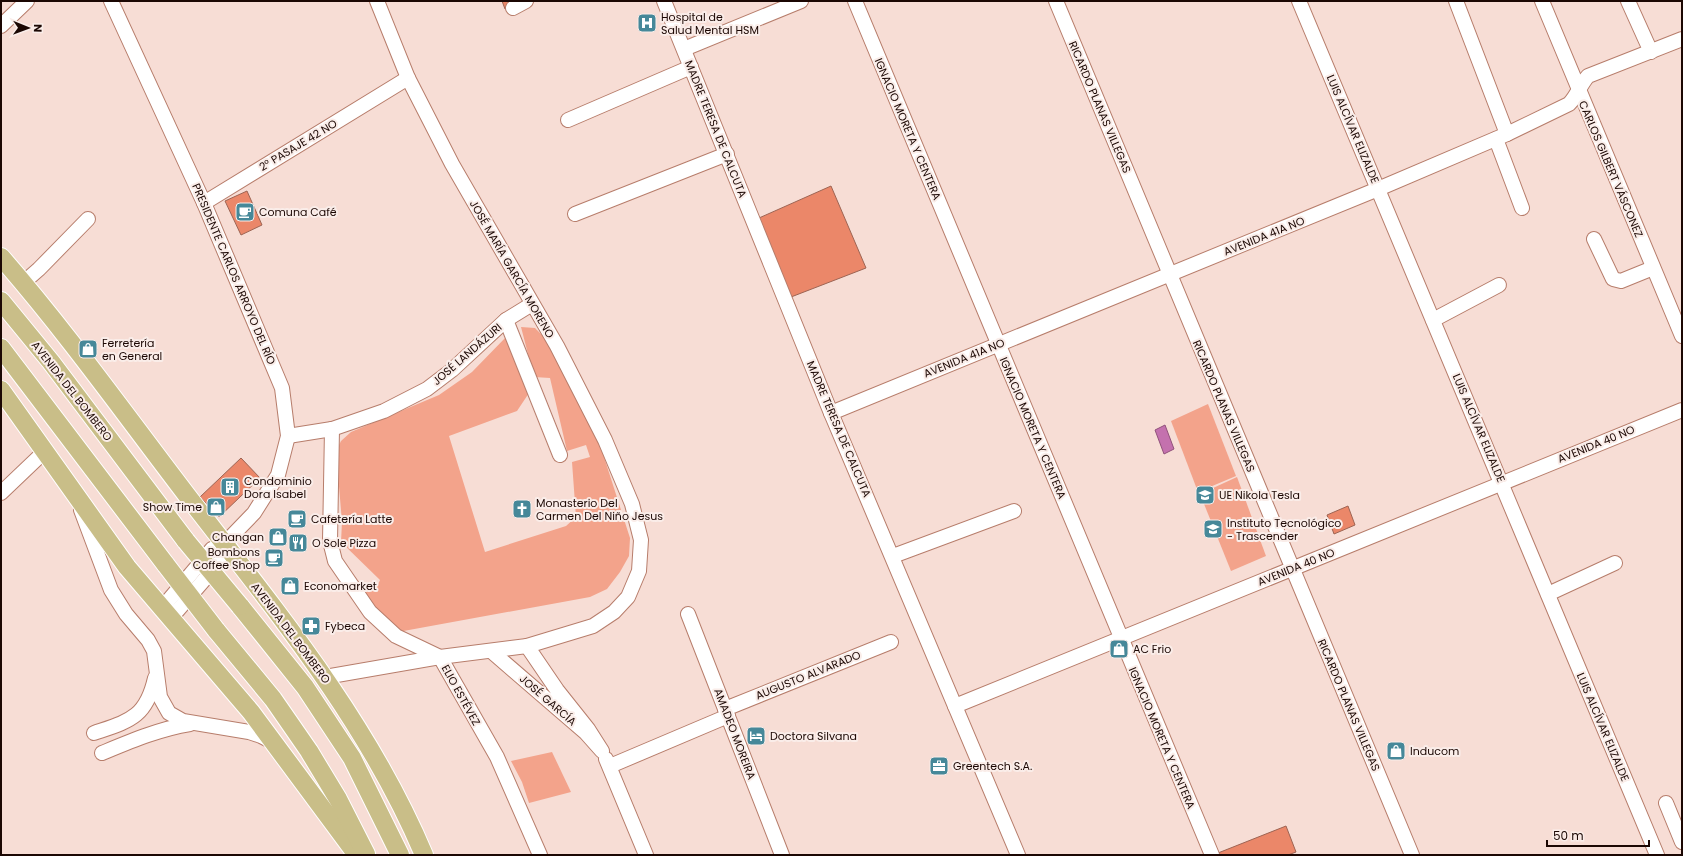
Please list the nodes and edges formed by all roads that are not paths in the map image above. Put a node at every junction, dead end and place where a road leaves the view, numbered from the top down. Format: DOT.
graph roads {
  1 [pos="27,1"];
  2 [pos="111,1"];
  3 [pos="377,1"];
  4 [pos="526,1"];
  5 [pos="664,1"];
  6 [pos="801,1"];
  7 [pos="855,1"];
  8 [pos="1056,1"];
  9 [pos="1299,1"];
  10 [pos="1456,1"];
  11 [pos="1542,1"];
  12 [pos="1628,1"];
  13 [pos="513,8"];
  14 [pos="1,26"];
  15 [pos="1682,39"];
  16 [pos="684,49"];
  17 [pos="1651,52"];
  18 [pos="691,67"];
  19 [pos="408,78"];
  20 [pos="1578,90"];
  21 [pos="568,120"];
  22 [pos="1502,136"];
  23 [pos="727,154"];
  24 [pos="1378,189"];
  25 [pos="204,203"];
  26 [pos="1522,208"];
  27 [pos="575,214"];
  28 [pos="88,219"];
  29 [pos="1594,240"];
  30 [pos="1,258"];
  31 [pos="1653,268"];
  32 [pos="1170,274"];
  33 [pos="23,283"];
  34 [pos="1498,285"];
  35 [pos="1,301"];
  36 [pos="532,304"];
  37 [pos="506,320"];
  38 [pos="1433,320"];
  39 [pos="1682,336"];
  40 [pos="998,345"];
  41 [pos="1,348"];
  42 [pos="1,390"];
  43 [pos="1682,410"];
  44 [pos="831,413"];
  45 [pos="332,429"];
  46 [pos="288,436"];
  47 [pos="44,452"];
  48 [pos="560,455"];
  49 [pos="1502,483"];
  50 [pos="1,493"];
  51 [pos="75,496"];
  52 [pos="1014,511"];
  53 [pos="224,544"];
  54 [pos="893,556"];
  55 [pos="1615,563"];
  56 [pos="1292,568"];
  57 [pos="1548,594"];
  58 [pos="166,613"];
  59 [pos="688,614"];
  60 [pos="1120,638"];
  61 [pos="891,642"];
  62 [pos="527,646"];
  63 [pos="491,651"];
  64 [pos="440,657"];
  65 [pos="156,672"];
  66 [pos="325,677"];
  67 [pos="955,706"];
  68 [pos="727,713"];
  69 [pos="195,723"];
  70 [pos="94,733"];
  71 [pos="275,744"];
  72 [pos="602,751"];
  73 [pos="102,753"];
  74 [pos="610,766"];
  75 [pos="1666,803"];
  76 [pos="1682,842"];
  77 [pos="357,855"];
  78 [pos="366,855"];
  79 [pos="400,855"];
  80 [pos="424,855"];
  81 [pos="540,855"];
  82 [pos="646,855"];
  83 [pos="782,855"];
  84 [pos="1018,855"];
  85 [pos="1212,855"];
  86 [pos="1412,855"];
  87 [pos="1656,855"];
  1 -- 14 [label="street"];
  2 -- 25 [label="street, PRESIDENTE CARLOS ARROYO DEL RÍO"];
  3 -- 19 [label="street, JOSÉ MARÍA GARCÍA MORENO"];
  4 -- 13 [label="street"];
  5 -- 16 [label="street, MADRE TERESA DE CALCUTA"];
  6 -- 16 [label="street"];
  7 -- 40 [label="street, IGNACIO MORETA Y CENTERA"];
  8 -- 32 [label="street, RICARDO PLANAS VILLEGAS"];
  9 -- 24 [label="street, LUIS ALCÍVAR ELIZALDE"];
  10 -- 22 [label="street"];
  11 -- 20 [label="street, CARLOS GILBERT VÁSCONEZ"];
  12 -- 17 [label="street"];
  15 -- 17 [label="street, AVENIDA 41A NO"];
  16 -- 18 [label="street, MADRE TERESA DE CALCUTA"];
  17 -- 20 [label="street, AVENIDA 41A NO"];
  18 -- 21 [label="street"];
  18 -- 23 [label="street, MADRE TERESA DE CALCUTA"];
  19 -- 25 [label="street, 2° PASAJE 42 NO"];
  19 -- 36 [label="street, JOSÉ MARÍA GARCÍA MORENO"];
  20 -- 22 [label="street, AVENIDA 41A NO"];
  20 -- 31 [label="street, CARLOS GILBERT VÁSCONEZ"];
  22 -- 24 [label="street, AVENIDA 41A NO"];
  22 -- 26 [label="street"];
  23 -- 27 [label="street"];
  23 -- 44 [label="street, MADRE TERESA DE CALCUTA"];
  24 -- 32 [label="street, AVENIDA 41A NO"];
  24 -- 38 [label="street, LUIS ALCÍVAR ELIZALDE"];
  25 -- 46 [label="street, PRESIDENTE CARLOS ARROYO DEL RÍO"];
  28 -- 33 [label="street"];
  29 -- 31 [label="street"];
  30 -- 33 [label="main road, AVENIDA DEL BOMBERO"];
  31 -- 39 [label="street, CARLOS GILBERT VÁSCONEZ"];
  32 -- 40 [label="street, AVENIDA 41A NO"];
  32 -- 56 [label="street, RICARDO PLANAS VILLEGAS"];
  33 -- 53 [label="main road, AVENIDA DEL BOMBERO"];
  34 -- 38 [label="street"];
  35 -- 79 [label="main road, AVENIDA DEL BOMBERO, bridge"];
  36 -- 37 [label="street, JOSÉ LANDÁZURI"];
  36 -- 62 [label="street, JOSÉ MARÍA GARCÍA MORENO"];
  37 -- 45 [label="street, JOSÉ LANDÁZURI"];
  37 -- 48 [label="street"];
  38 -- 49 [label="street, LUIS ALCÍVAR ELIZALDE"];
  40 -- 44 [label="street, AVENIDA 41A NO"];
  40 -- 60 [label="street, IGNACIO MORETA Y CENTERA"];
  41 -- 78 [label="main road, bridge"];
  42 -- 47 [label="main road"];
  43 -- 49 [label="street, AVENIDA 40 NO"];
  44 -- 54 [label="street, MADRE TERESA DE CALCUTA"];
  45 -- 46 [label="street, JOSÉ LANDÁZURI"];
  45 -- 64 [label="street, ELIO ESTÉVEZ"];
  46 -- 53 [label="street, PRESIDENTE CARLOS ARROYO DEL RÍO"];
  47 -- 50 [label="street"];
  47 -- 51 [label="main road"];
  49 -- 56 [label="street, AVENIDA 40 NO"];
  49 -- 57 [label="street, LUIS ALCÍVAR ELIZALDE"];
  51 -- 58 [label="main road"];
  51 -- 65 [label="street"];
  52 -- 54 [label="street"];
  53 -- 58 [label="street"];
  53 -- 66 [label="main road, AVENIDA DEL BOMBERO"];
  54 -- 67 [label="street, MADRE TERESA DE CALCUTA"];
  55 -- 57 [label="street"];
  56 -- 60 [label="street, AVENIDA 40 NO"];
  56 -- 86 [label="street, RICARDO PLANAS VILLEGAS"];
  57 -- 87 [label="street, LUIS ALCÍVAR ELIZALDE"];
  58 -- 71 [label="main road"];
  59 -- 68 [label="street, AMADEO MOREIRA"];
  60 -- 67 [label="street, AVENIDA 40 NO"];
  60 -- 85 [label="street, IGNACIO MORETA Y CENTERA"];
  61 -- 68 [label="street, AUGUSTO ALVARADO"];
  62 -- 63 [label="street, JOSÉ MARÍA GARCÍA MORENO"];
  62 -- 72 [label="street, JOSÉ GARCÍA"];
  63 -- 64 [label="street, JOSÉ MARÍA GARCÍA MORENO"];
  63 -- 72 [label="street, JOSÉ GARCÍA"];
  64 -- 66 [label="street, JOSÉ MARÍA GARCÍA MORENO"];
  64 -- 81 [label="street, ELIO ESTÉVEZ"];
  65 -- 69 [label="street"];
  65 -- 70 [label="street"];
  66 -- 80 [label="main road, AVENIDA DEL BOMBERO"];
  67 -- 84 [label="street, MADRE TERESA DE CALCUTA"];
  68 -- 74 [label="street, AUGUSTO ALVARADO"];
  68 -- 83 [label="street, AMADEO MOREIRA"];
  69 -- 71 [label="street"];
  69 -- 73 [label="street"];
  71 -- 77 [label="main road"];
  72 -- 74 [label="street, JOSÉ GARCÍA"];
  74 -- 82 [label="street, JOSÉ GARCÍA"];
  75 -- 76 [label="street"];
}
